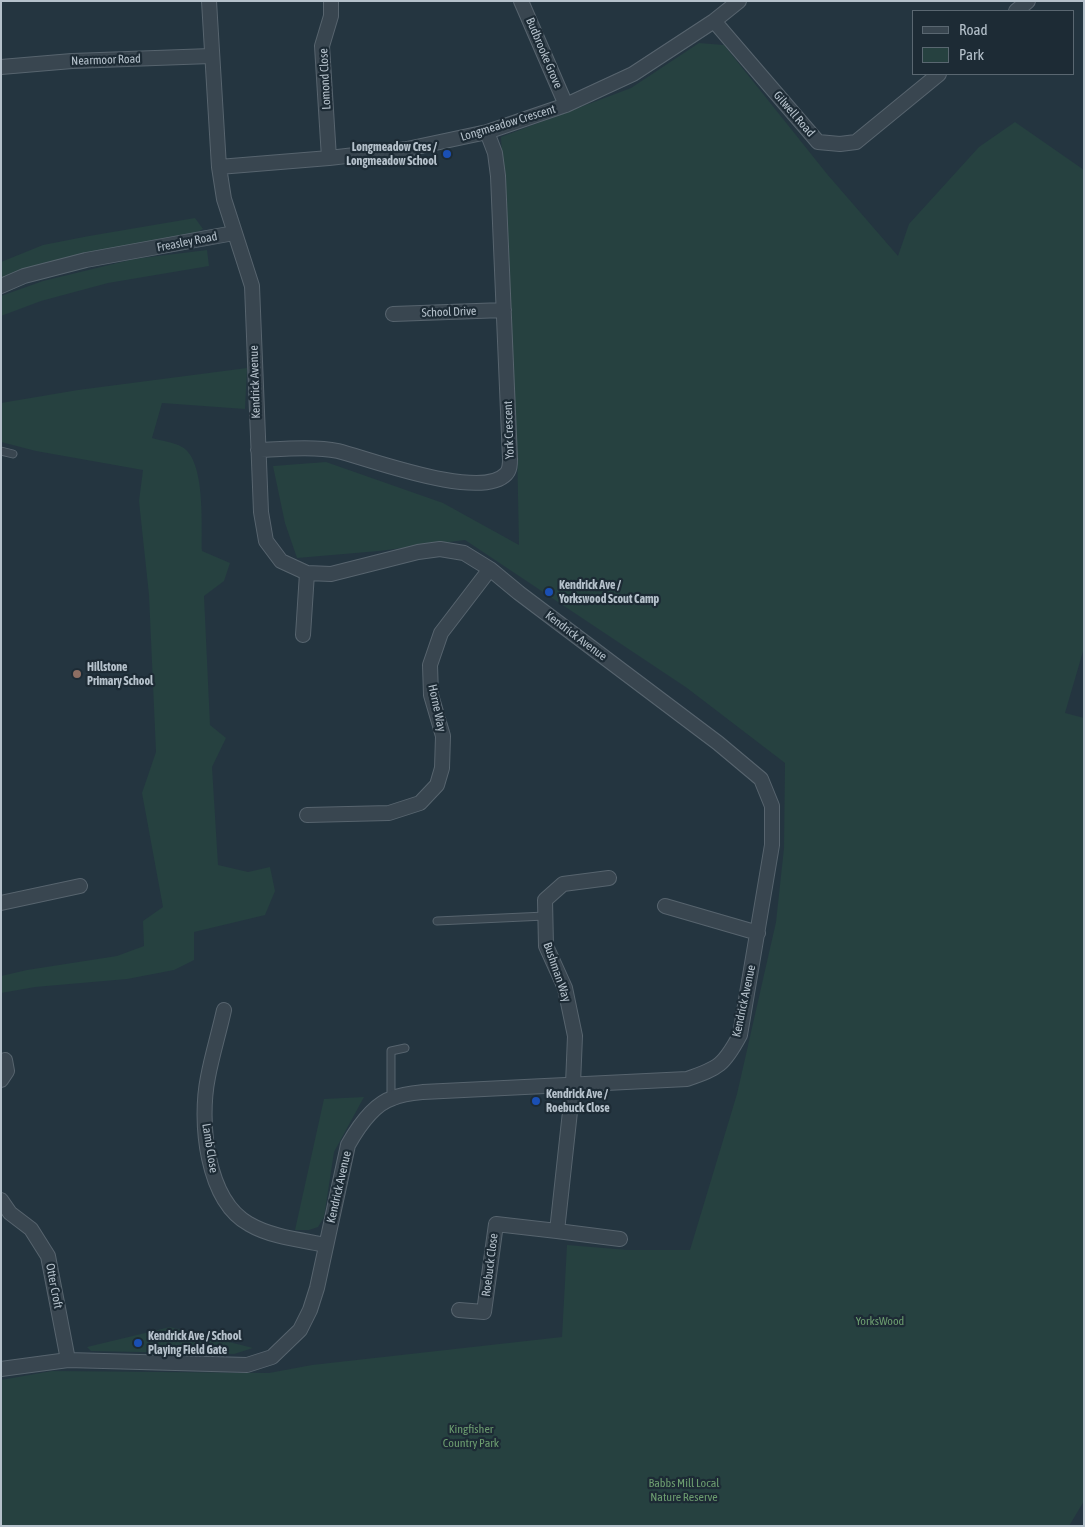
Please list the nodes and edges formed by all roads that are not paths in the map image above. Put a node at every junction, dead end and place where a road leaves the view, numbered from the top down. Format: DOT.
graph roads {
  1 [pos="209,1"];
  2 [pos="331,1"];
  3 [pos="521,1"];
  4 [pos="739,1"];
  5 [pos="1028,1"];
  6 [pos="1017,10"];
  7 [pos="714,21"];
  8 [pos="212,56"];
  9 [pos="1,67"];
  10 [pos="938,75"];
  11 [pos="566,105"];
  12 [pos="487,132"];
  13 [pos="329,158"];
  14 [pos="219,167"];
  15 [pos="234,233"];
  16 [pos="1,286"];
  17 [pos="504,310"];
  18 [pos="393,314"];
  19 [pos="258,450"];
  20 [pos="1,451"];
  21 [pos="13,454"];
  22 [pos="490,569"];
  23 [pos="307,573"];
  24 [pos="302,635"];
  25 [pos="307,815"];
  26 [pos="609,878"];
  27 [pos="80,886"];
  28 [pos="1,903"];
  29 [pos="665,906"];
  30 [pos="545,916"];
  31 [pos="437,921"];
  32 [pos="758,933"];
  33 [pos="224,1010"];
  34 [pos="405,1048"];
  35 [pos="5,1060"];
  36 [pos="1,1080"];
  37 [pos="573,1084"];
  38 [pos="391,1098"];
  39 [pos="1,1200"];
  40 [pos="557,1231"];
  41 [pos="620,1239"];
  42 [pos="326,1245"];
  43 [pos="458,1310"];
  44 [pos="68,1360"];
  45 [pos="1,1369"];
  1 -- 8 [label="street, Freasley Road"];
  2 -- 13 [label="street, Lomond Close"];
  3 -- 11 [label="street, Budbrooke Grove"];
  4 -- 7 [label="street, Longmeadow Crescent"];
  5 -- 6 [label="street"];
  7 -- 10 [label="street, Gilwell Road"];
  7 -- 11 [label="street, Longmeadow Crescent"];
  8 -- 9 [label="street, Nearmoor Road"];
  8 -- 14 [label="street, Freasley Road"];
  11 -- 12 [label="street, Longmeadow Crescent"];
  12 -- 13 [label="street, Longmeadow Crescent"];
  12 -- 17 [label="street, York Crescent"];
  13 -- 14 [label="street, Longmeadow Crescent"];
  14 -- 15 [label="street, Freasley Road"];
  15 -- 16 [label="street, Freasley Road"];
  15 -- 19 [label="street, Kendrick Avenue"];
  17 -- 18 [label="street, School Drive"];
  17 -- 19 [label="street, York Crescent"];
  19 -- 23 [label="street, Kendrick Avenue"];
  20 -- 21 [label="lane"];
  22 -- 23 [label="street, Kendrick Avenue"];
  22 -- 25 [label="street, Horne Way"];
  22 -- 32 [label="street, Kendrick Avenue"];
  23 -- 24 [label="street"];
  26 -- 30 [label="street, Bushman Way"];
  27 -- 28 [label="street"];
  29 -- 32 [label="street"];
  30 -- 31 [label="lane"];
  30 -- 37 [label="street, Bushman Way"];
  32 -- 37 [label="street, Kendrick Avenue"];
  33 -- 42 [label="street, Lamb Close"];
  34 -- 38 [label="lane"];
  35 -- 36 [label="street"];
  37 -- 38 [label="street, Kendrick Avenue"];
  37 -- 40 [label="street, Bushman Way"];
  38 -- 42 [label="street, Kendrick Avenue"];
  39 -- 44 [label="street, Otter Croft"];
  40 -- 41 [label="street"];
  40 -- 43 [label="street, Roebuck Close"];
  42 -- 44 [label="street, Kendrick Avenue"];
  44 -- 45 [label="street, Kendrick Avenue"];
}
